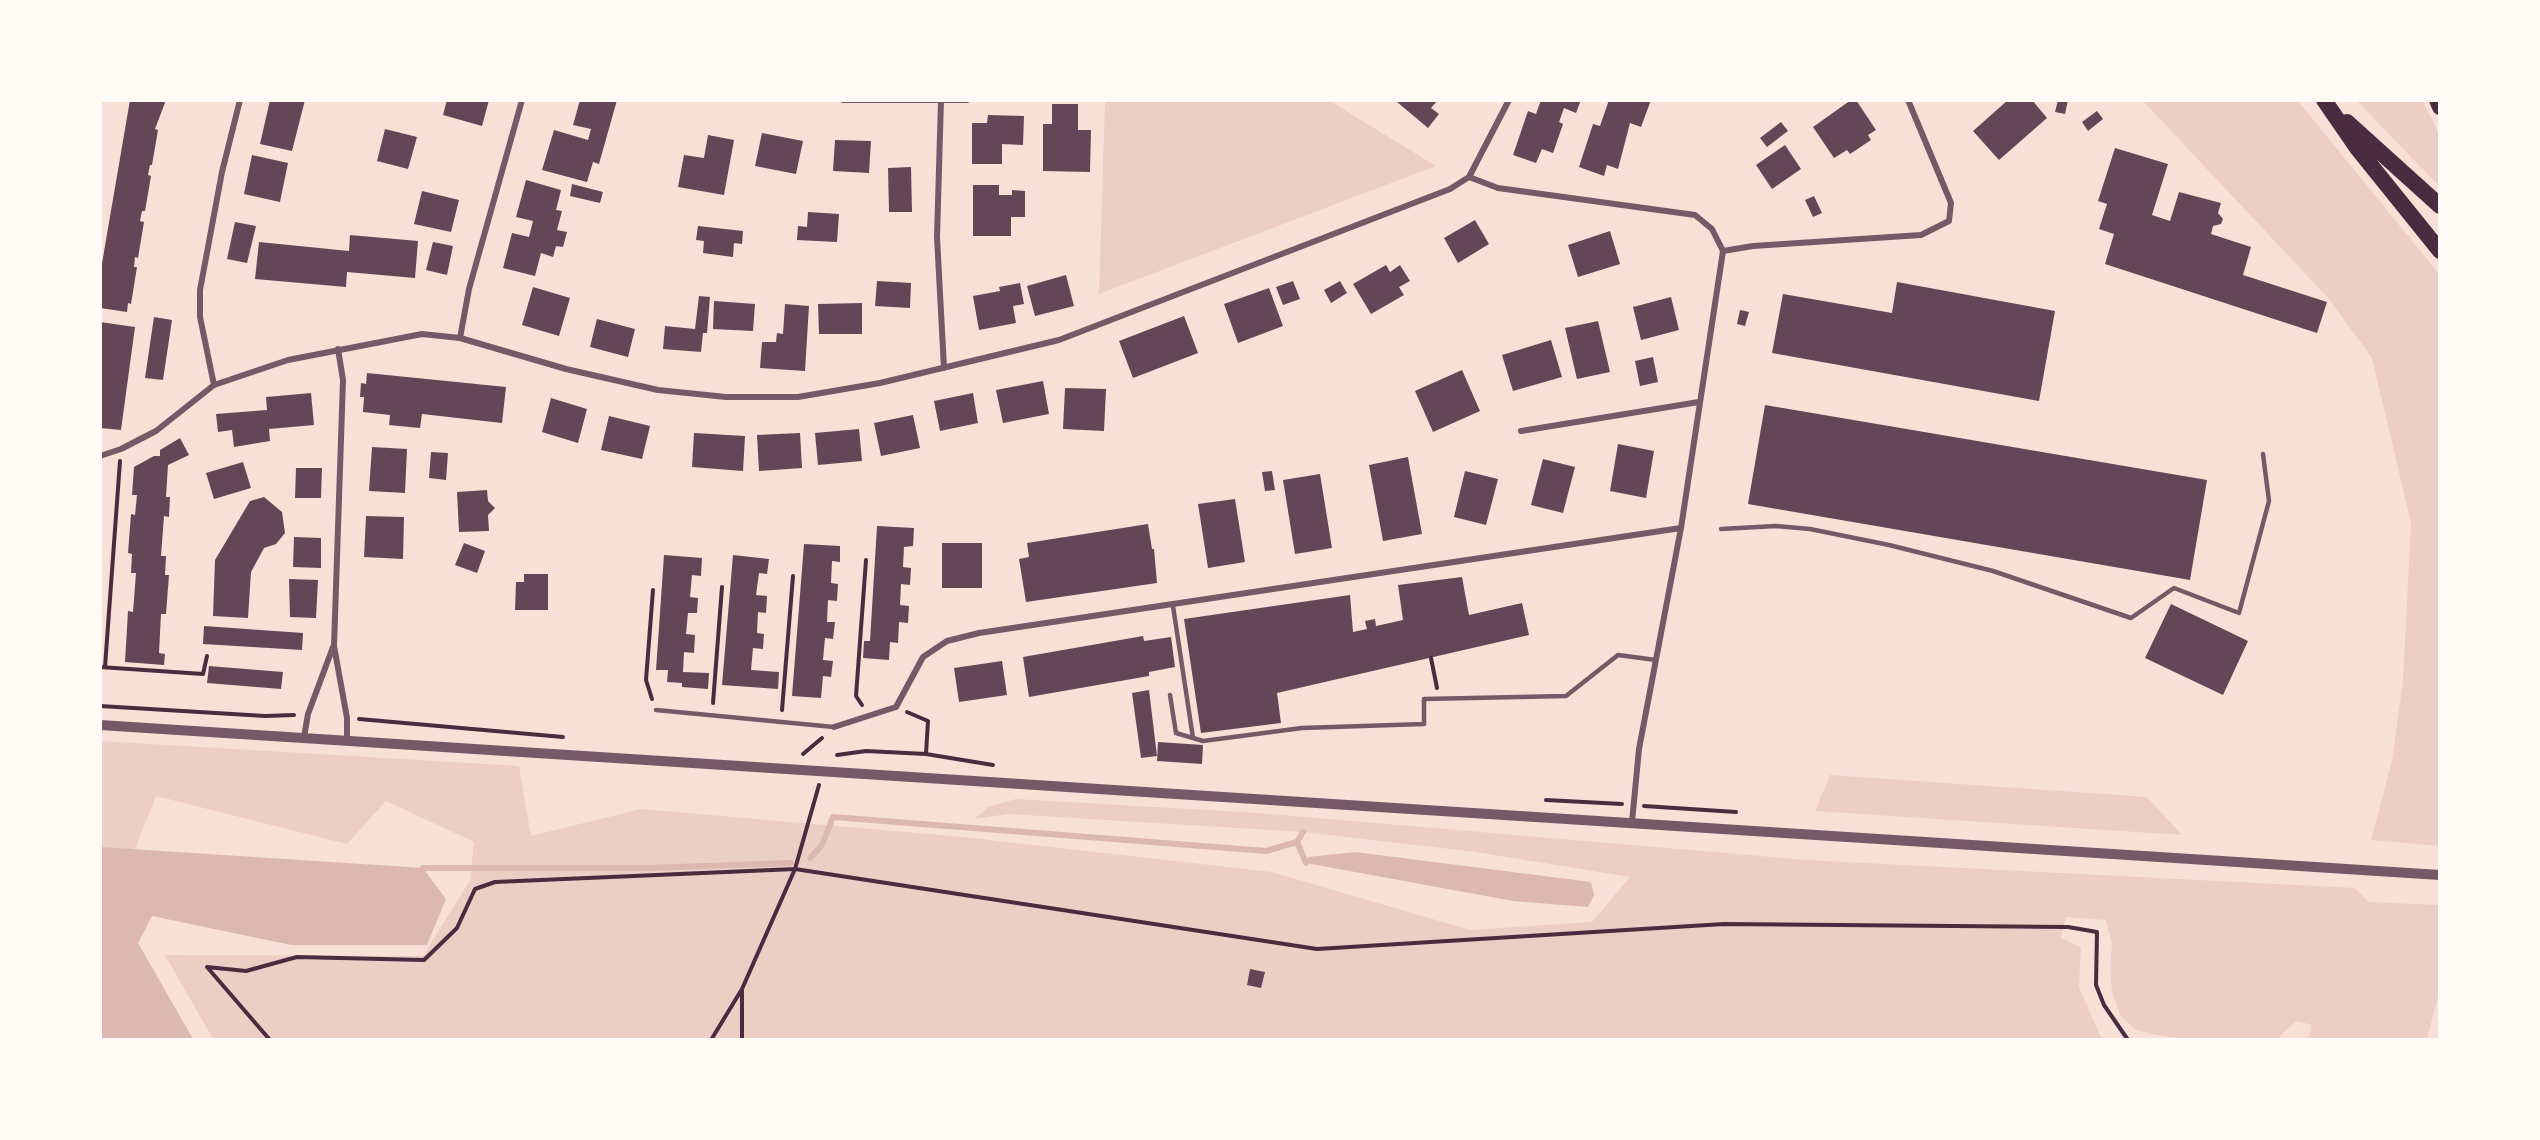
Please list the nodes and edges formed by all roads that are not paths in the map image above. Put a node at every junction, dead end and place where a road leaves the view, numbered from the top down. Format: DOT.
graph roads {
  1 [pos="240,100"];
  2 [pos="522,100"];
  3 [pos="843,100"];
  4 [pos="967,100"];
  5 [pos="1908,100"];
  6 [pos="2324,100"];
  7 [pos="2437,100"];
  8 [pos="941,102"];
  9 [pos="1505,102"];
  10 [pos="2439,107"];
  11 [pos="1469,177"];
  12 [pos="2439,206"];
  13 [pos="1724,251"];
  14 [pos="2439,251"];
  15 [pos="460,338"];
  16 [pos="338,349"];
  17 [pos="944,368"];
  18 [pos="214,384"];
  19 [pos="1699,402"];
  20 [pos="1521,431"];
  21 [pos="2263,454"];
  22 [pos="100,456"];
  23 [pos="1681,528"];
  24 [pos="1721,529"];
  25 [pos="1173,606"];
  26 [pos="334,646"];
  27 [pos="1656,660"];
  28 [pos="1170,695"];
  29 [pos="656,710"];
  30 [pos="100,725"];
  31 [pos="834,727"];
  32 [pos="304,737"];
  33 [pos="1193,738"];
  34 [pos="346,740"];
  35 [pos="1632,822"];
  36 [pos="2439,875"];
  1 -- 18 [label="street"];
  2 -- 15 [label="street"];
  3 -- 8 [label="street"];
  4 -- 8 [label="street"];
  5 -- 13 [label="street"];
  6 -- 12 [label="highway"];
  6 -- 14 [label="highway"];
  7 -- 10 [label="highway"];
  8 -- 17 [label="street"];
  9 -- 11 [label="street"];
  11 -- 13 [label="street"];
  11 -- 17 [label="street"];
  13 -- 19 [label="street"];
  15 -- 16 [label="street"];
  15 -- 17 [label="street"];
  16 -- 18 [label="street"];
  16 -- 26 [label="street"];
  18 -- 22 [label="street"];
  19 -- 20 [label="street"];
  19 -- 23 [label="street"];
  21 -- 24 [label="lane"];
  23 -- 25 [label="street"];
  23 -- 27 [label="street"];
  25 -- 31 [label="street"];
  25 -- 33 [label="lane"];
  26 -- 32 [label="street"];
  26 -- 34 [label="street"];
  27 -- 33 [label="lane"];
  27 -- 35 [label="street"];
  28 -- 33 [label="lane"];
  29 -- 31 [label="lane"];
  30 -- 32 [label="street"];
  32 -- 34 [label="street"];
  34 -- 35 [label="street"];
  35 -- 36 [label="street"];
}
